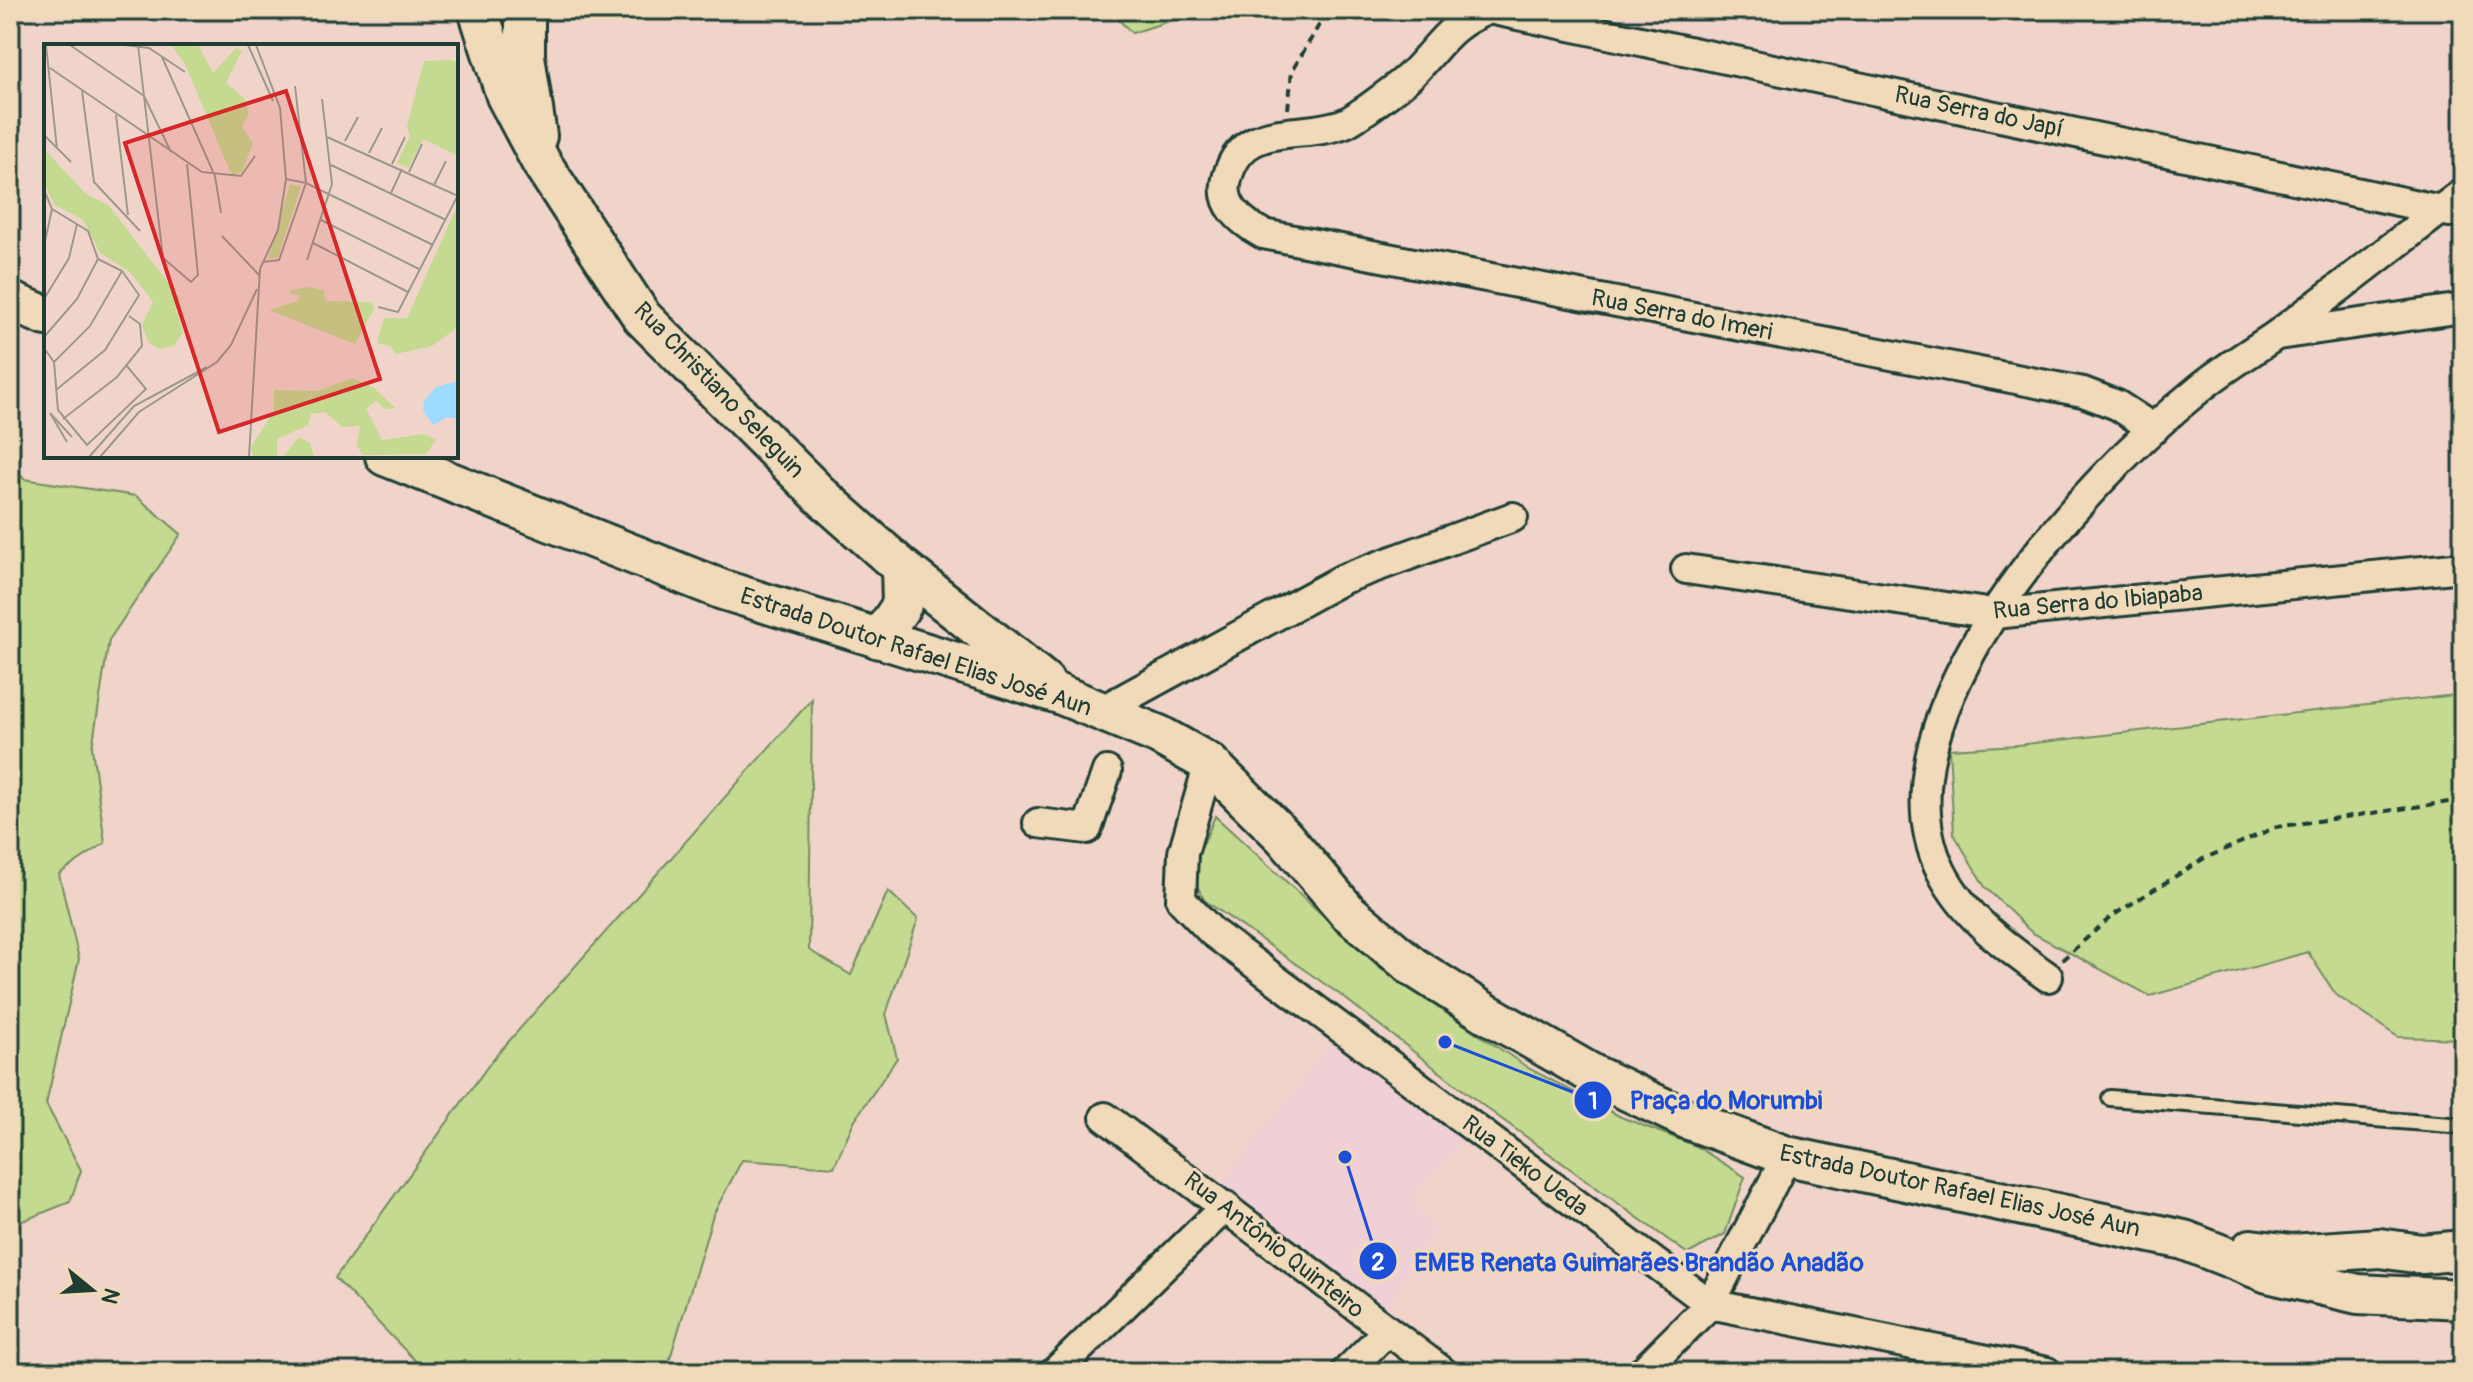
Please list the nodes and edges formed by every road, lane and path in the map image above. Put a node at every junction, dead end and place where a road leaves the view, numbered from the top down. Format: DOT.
graph roads {
  1 [pos="478,10"];
  2 [pos="525,10"];
  3 [pos="1328,10"];
  4 [pos="1487,10"];
  5 [pos="1494,10"];
  6 [pos="1286,130"];
  7 [pos="541,162"];
  8 [pos="2463,193"];
  9 [pos="2452,212"];
  10 [pos="10,301"];
  11 [pos="2463,308"];
  12 [pos="44,315"];
  13 [pos="2275,336"];
  14 [pos="2154,429"];
  15 [pos="390,458"];
  16 [pos="1513,517"];
  17 [pos="901,567"];
  18 [pos="2463,567"];
  19 [pos="1686,569"];
  20 [pos="1994,614"];
  21 [pos="879,639"];
  22 [pos="1059,694"];
  23 [pos="1101,711"];
  24 [pos="1209,763"];
  25 [pos="1107,771"];
  26 [pos="2463,800"];
  27 [pos="1038,823"];
  28 [pos="2048,977"];
  29 [pos="2110,1098"];
  30 [pos="1105,1117"];
  31 [pos="2463,1126"];
  32 [pos="1787,1156"];
  33 [pos="1226,1206"];
  34 [pos="2184,1240"];
  35 [pos="2463,1250"];
  36 [pos="2463,1299"];
  37 [pos="1710,1304"];
  38 [pos="1386,1332"];
  39 [pos="1055,1372"];
  40 [pos="1346,1372"];
  41 [pos="1443,1372"];
  42 [pos="1642,1372"];
  43 [pos="2047,1372"];
  1 -- 7 [label="main road, Rua Christiano Seleguin"];
  2 -- 7 [label="main road"];
  3 -- 6 [label="path"];
  4 -- 6 [label="street"];
  5 -- 9 [label="street, Rua Serra do Japí"];
  6 -- 14 [label="street, Rua Serra do Imeri"];
  7 -- 17 [label="main road, Rua Christiano Seleguin"];
  8 -- 9 [label="street"];
  9 -- 13 [label="street"];
  10 -- 12 [label="main road"];
  11 -- 13 [label="street"];
  13 -- 14 [label="street"];
  14 -- 20 [label="street"];
  15 -- 21 [label="main road, Estrada Doutor Rafael Elias José Aun"];
  16 -- 23 [label="street"];
  17 -- 21 [label="main road"];
  17 -- 22 [label="main road, Rua Christiano Seleguin"];
  18 -- 20 [label="street, Rua Serra do Ibiapaba"];
  19 -- 20 [label="street, Rua Serra do Ibiapaba"];
  20 -- 28 [label="street"];
  21 -- 22 [label="main road, Estrada Doutor Rafael Elias José Aun"];
  22 -- 23 [label="main road, Estrada Doutor Rafael Elias José Aun"];
  23 -- 24 [label="main road, Estrada Doutor Rafael Elias José Aun"];
  24 -- 32 [label="main road, Estrada Doutor Rafael Elias José Aun"];
  24 -- 37 [label="street, Rua Tieko Ueda"];
  25 -- 27 [label="street"];
  26 -- 28 [label="path"];
  29 -- 31 [label="lane"];
  30 -- 33 [label="street, Rua Antônio Quinteiro"];
  32 -- 34 [label="main road, Estrada Doutor Rafael Elias José Aun"];
  32 -- 37 [label="street"];
  33 -- 38 [label="street, Rua Antônio Quinteiro"];
  33 -- 39 [label="street"];
  34 -- 35 [label="main road"];
  34 -- 36 [label="main road, Estrada Doutor Rafael Elias José Aun"];
  37 -- 42 [label="street"];
  37 -- 43 [label="street, Rua Tieko Ueda"];
  38 -- 40 [label="street"];
  38 -- 41 [label="street, Rua Antônio Quinteiro"];
}
